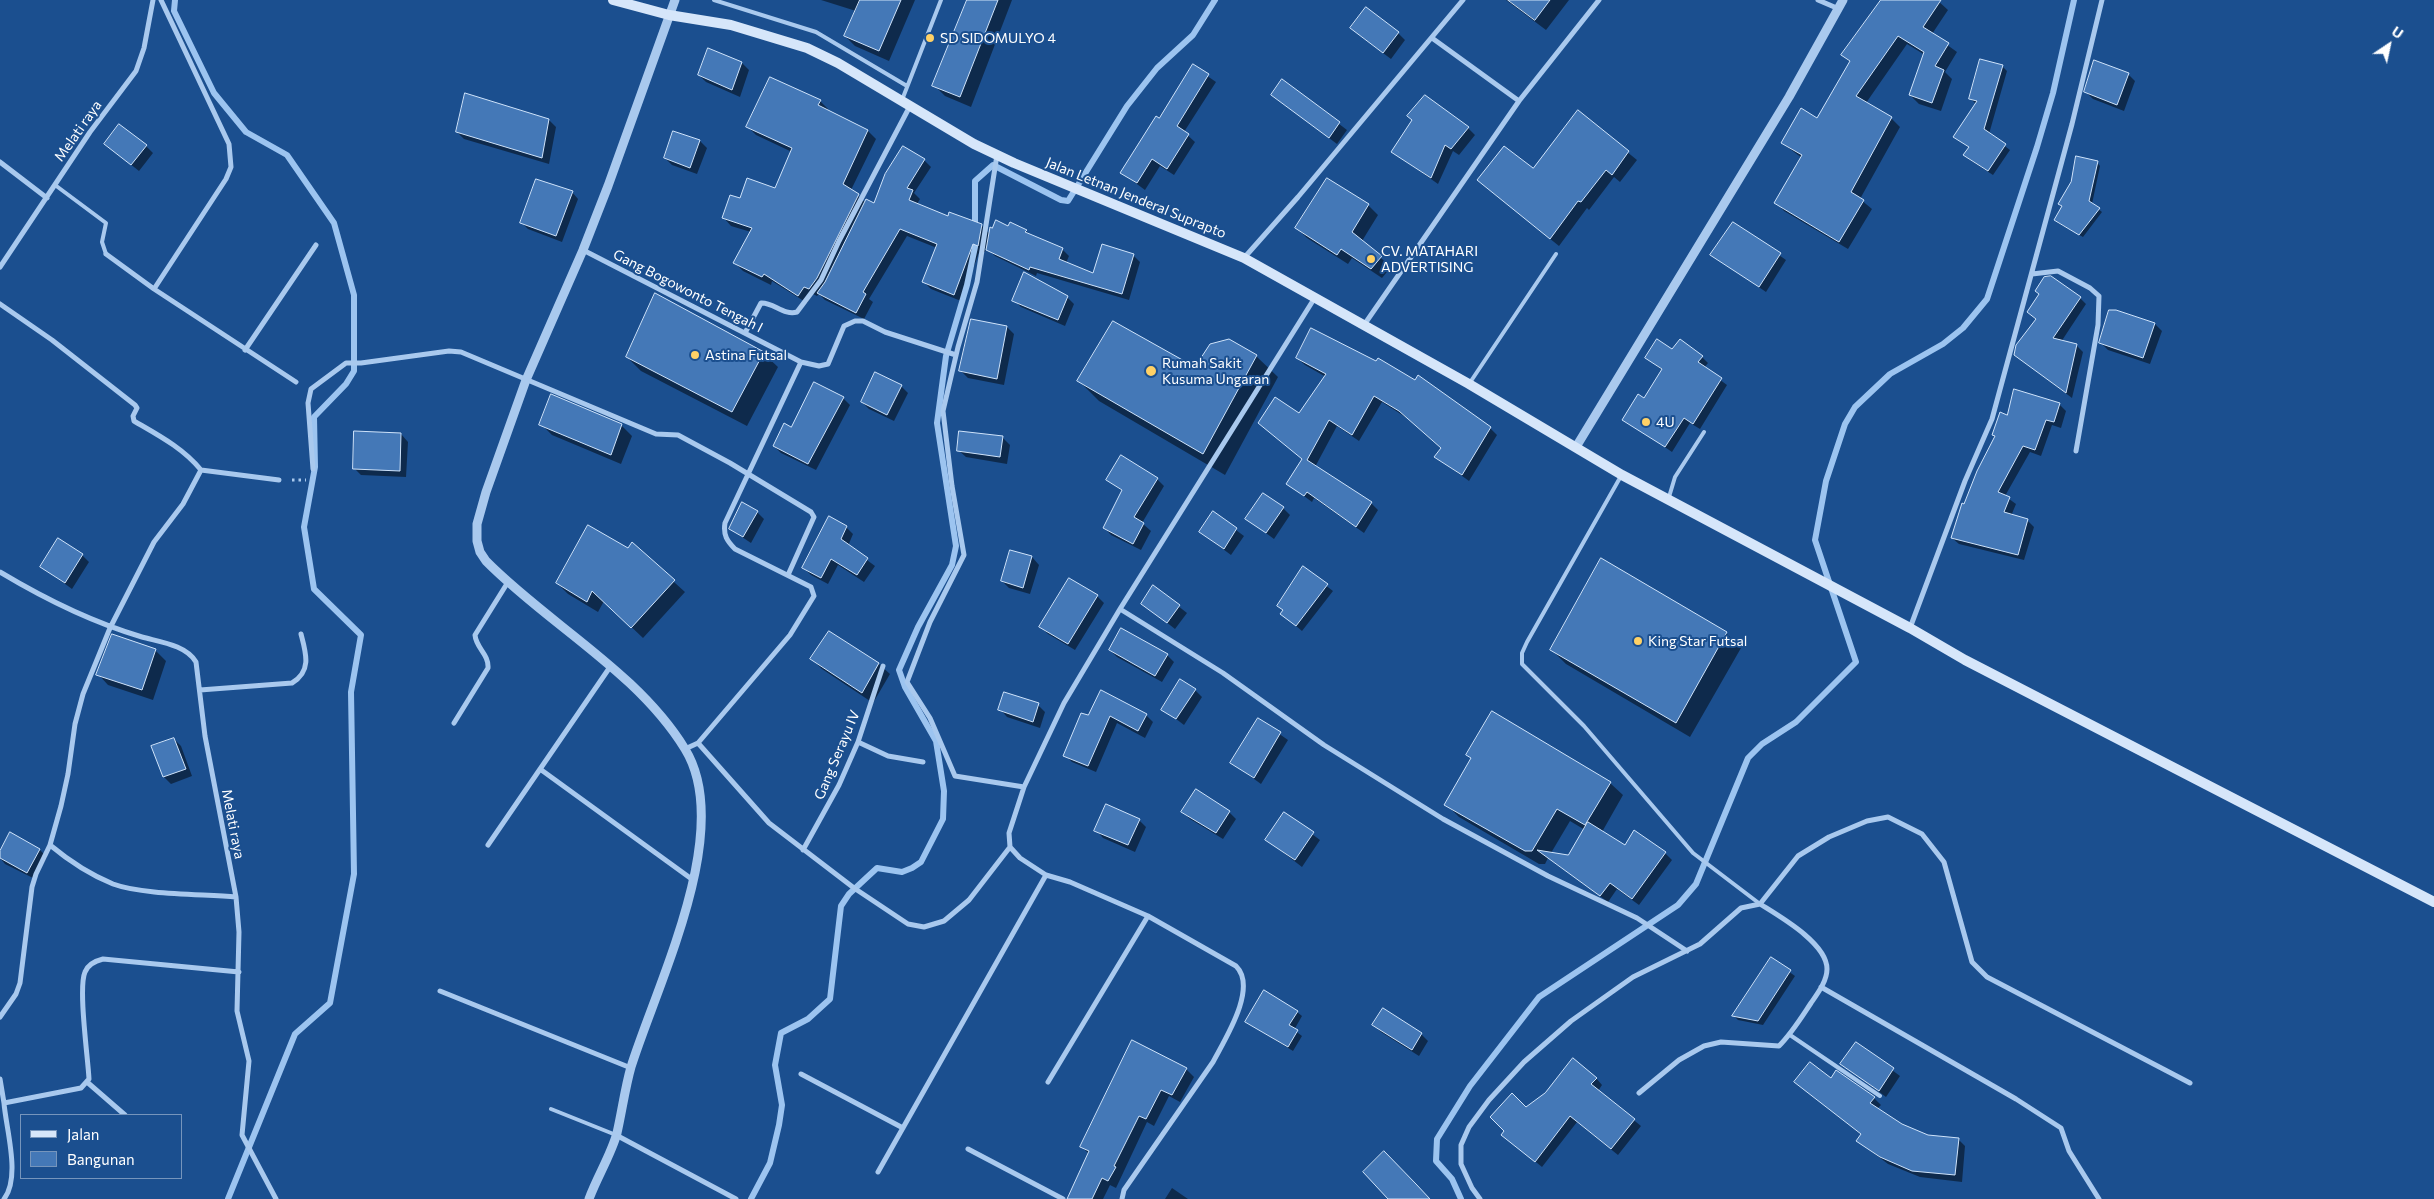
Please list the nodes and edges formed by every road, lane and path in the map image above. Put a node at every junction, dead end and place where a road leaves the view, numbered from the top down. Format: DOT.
graph roads {
  1 [pos="153,0"];
  2 [pos="161,0"];
  3 [pos="613,0"];
  4 [pos="675,0"];
  5 [pos="714,0"];
  6 [pos="941,0"];
  7 [pos="1463,0"];
  8 [pos="1599,0"];
  9 [pos="1818,0"];
  10 [pos="2102,0"];
  11 [pos="1841,4"];
  12 [pos="669,16"];
  13 [pos="1432,38"];
  14 [pos="907,86"];
  15 [pos="1519,101"];
  16 [pos="906,104"];
  17 [pos="996,158"];
  18 [pos="0,162"];
  19 [pos="55,185"];
  20 [pos="47,198"];
  21 [pos="316,245"];
  22 [pos="584,250"];
  23 [pos="106,254"];
  24 [pos="1556,254"];
  25 [pos="1244,258"];
  26 [pos="0,267"];
  27 [pos="2032,274"];
  28 [pos="154,289"];
  29 [pos="1314,299"];
  30 [pos="0,304"];
  31 [pos="1364,325"];
  32 [pos="745,333"];
  33 [pos="245,350"];
  34 [pos="953,354"];
  35 [pos="801,362"];
  36 [pos="526,380"];
  37 [pos="296,382"];
  38 [pos="1468,384"];
  39 [pos="1704,432"];
  40 [pos="1576,447"];
  41 [pos="2076,451"];
  42 [pos="313,469"];
  43 [pos="201,470"];
  44 [pos="749,475"];
  45 [pos="1622,475"];
  46 [pos="279,480"];
  47 [pos="1668,500"];
  48 [pos="0,572"];
  49 [pos="788,575"];
  50 [pos="508,582"];
  51 [pos="1120,609"];
  52 [pos="110,628"];
  53 [pos="1910,628"];
  54 [pos="301,634"];
  55 [pos="883,666"];
  56 [pos="610,668"];
  57 [pos="200,690"];
  58 [pos="454,723"];
  59 [pos="858,742"];
  60 [pos="698,743"];
  61 [pos="685,749"];
  62 [pos="923,762"];
  63 [pos="540,769"];
  64 [pos="1024,786"];
  65 [pos="488,846"];
  66 [pos="52,847"];
  67 [pos="1010,847"];
  68 [pos="803,850"];
  69 [pos="1046,875"];
  70 [pos="693,880"];
  71 [pos="236,897"];
  72 [pos="2434,902"];
  73 [pos="1760,904"];
  74 [pos="1148,916"];
  75 [pos="1687,951"];
  76 [pos="238,972"];
  77 [pos="1821,987"];
  78 [pos="440,991"];
  79 [pos="0,1017"];
  80 [pos="1790,1036"];
  81 [pos="631,1068"];
  82 [pos="801,1074"];
  83 [pos="0,1079"];
  84 [pos="88,1082"];
  85 [pos="1048,1082"];
  86 [pos="2190,1083"];
  87 [pos="1639,1093"];
  88 [pos="1880,1096"];
  89 [pos="4,1103"];
  90 [pos="551,1110"];
  91 [pos="124,1114"];
  92 [pos="902,1128"];
  93 [pos="616,1135"];
  94 [pos="968,1149"];
  95 [pos="878,1172"];
  96 [pos="4,1199"];
  97 [pos="276,1199"];
  98 [pos="589,1199"];
  99 [pos="736,1199"];
  100 [pos="1063,1199"];
  101 [pos="1122,1199"];
  102 [pos="1480,1199"];
  103 [pos="2098,1199"];
  1 -- 19 [label="street, Melati raya"];
  2 -- 28 [label="street"];
  3 -- 12 [label="main road, Jalan Letnan Jenderal Suprapto"];
  4 -- 12 [label="street"];
  5 -- 14 [label="lane"];
  6 -- 14 [label="lane"];
  7 -- 13 [label="street"];
  8 -- 15 [label="street"];
  9 -- 11 [label="street"];
  10 -- 27 [label="street"];
  11 -- 40 [label="street"];
  12 -- 16 [label="main road, Jalan Letnan Jenderal Suprapto"];
  12 -- 22 [label="street"];
  13 -- 15 [label="street"];
  13 -- 25 [label="street"];
  14 -- 16 [label="lane"];
  15 -- 31 [label="street"];
  16 -- 17 [label="main road, Jalan Letnan Jenderal Suprapto"];
  16 -- 32 [label="street"];
  17 -- 25 [label="main road, Jalan Letnan Jenderal Suprapto"];
  17 -- 34 [label="street"];
  18 -- 20 [label="street"];
  19 -- 20 [label="street, Melati raya"];
  19 -- 23 [label="lane"];
  20 -- 26 [label="street, Melati raya"];
  21 -- 33 [label="street"];
  22 -- 32 [label="street, Gang Bogowonto Tengah I"];
  22 -- 36 [label="street"];
  23 -- 28 [label="street"];
  24 -- 38 [label="lane"];
  25 -- 29 [label="main road, Jalan Letnan Jenderal Suprapto"];
  27 -- 41 [label="street"];
  27 -- 53 [label="street"];
  28 -- 33 [label="street"];
  29 -- 31 [label="main road, Jalan Letnan Jenderal Suprapto"];
  29 -- 51 [label="street"];
  30 -- 43 [label="street"];
  31 -- 38 [label="main road, Jalan Letnan Jenderal Suprapto"];
  32 -- 35 [label="street, Gang Bogowonto Tengah I"];
  33 -- 37 [label="street"];
  34 -- 35 [label="street, Gang Bogowonto Tengah I"];
  34 -- 64 [label="street"];
  35 -- 44 [label="street"];
  36 -- 42 [label="street"];
  36 -- 44 [label="street"];
  36 -- 50 [label="street"];
  38 -- 40 [label="main road, Jalan Letnan Jenderal Suprapto"];
  39 -- 47 [label="lane"];
  40 -- 45 [label="main road, Jalan Letnan Jenderal Suprapto"];
  42 -- 46 [label="path"];
  43 -- 46 [label="street"];
  43 -- 52 [label="street"];
  44 -- 49 [label="street"];
  44 -- 49 [label="street"];
  45 -- 47 [label="main road, Jalan Letnan Jenderal Suprapto"];
  45 -- 73 [label="lane"];
  47 -- 53 [label="main road, Jalan Letnan Jenderal Suprapto"];
  48 -- 52 [label="street, Melati raya"];
  49 -- 60 [label="street"];
  50 -- 56 [label="street"];
  50 -- 58 [label="street"];
  51 -- 64 [label="street"];
  51 -- 75 [label="street"];
  52 -- 57 [label="street, Melati raya"];
  52 -- 66 [label="street"];
  53 -- 72 [label="main road, Jalan Letnan Jenderal Suprapto"];
  54 -- 57 [label="street"];
  55 -- 59 [label="street, Gang Serayu IV"];
  56 -- 61 [label="street"];
  56 -- 63 [label="street"];
  57 -- 71 [label="street, Melati raya"];
  59 -- 62 [label="street"];
  59 -- 68 [label="street, Gang Serayu IV"];
  60 -- 61 [label="street"];
  60 -- 68 [label="street"];
  61 -- 70 [label="street"];
  63 -- 65 [label="street"];
  63 -- 70 [label="street"];
  64 -- 67 [label="street"];
  66 -- 71 [label="street"];
  66 -- 79 [label="street"];
  67 -- 68 [label="street"];
  67 -- 69 [label="street"];
  69 -- 74 [label="street"];
  69 -- 92 [label="street"];
  70 -- 81 [label="street"];
  71 -- 76 [label="street, Melati raya"];
  73 -- 75 [label="street"];
  73 -- 77 [label="street"];
  73 -- 86 [label="street"];
  74 -- 85 [label="street"];
  74 -- 101 [label="street"];
  75 -- 102 [label="street"];
  76 -- 84 [label="street"];
  76 -- 97 [label="street, Melati raya"];
  77 -- 80 [label="street"];
  77 -- 103 [label="street"];
  78 -- 81 [label="street"];
  80 -- 87 [label="street"];
  80 -- 88 [label="lane"];
  81 -- 93 [label="street"];
  82 -- 92 [label="street"];
  83 -- 89 [label="street"];
  84 -- 89 [label="street"];
  84 -- 91 [label="street"];
  89 -- 96 [label="street"];
  90 -- 93 [label="lane"];
  92 -- 95 [label="street"];
  93 -- 98 [label="street"];
  93 -- 99 [label="street"];
  94 -- 100 [label="street"];
}
